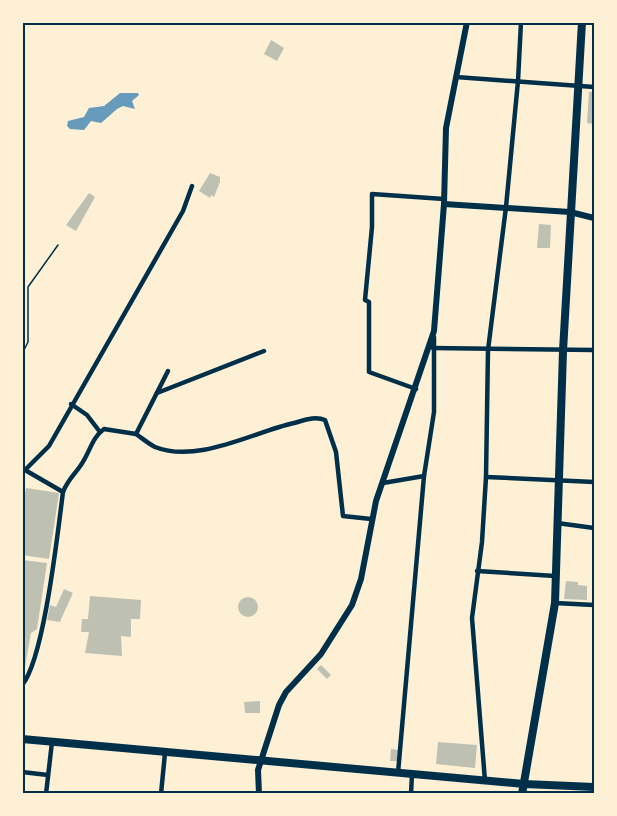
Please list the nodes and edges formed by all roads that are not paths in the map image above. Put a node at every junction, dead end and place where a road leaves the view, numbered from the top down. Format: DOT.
graph roads {
  1 [pos="467,22"];
  2 [pos="521,22"];
  3 [pos="582,22"];
  4 [pos="456,77"];
  5 [pos="518,81"];
  6 [pos="578,86"];
  7 [pos="594,87"];
  8 [pos="192,186"];
  9 [pos="444,201"];
  10 [pos="506,207"];
  11 [pos="570,212"];
  12 [pos="594,218"];
  13 [pos="434,331"];
  14 [pos="433,348"];
  15 [pos="488,350"];
  16 [pos="594,350"];
  17 [pos="264,351"];
  18 [pos="563,351"];
  19 [pos="168,371"];
  20 [pos="416,389"];
  21 [pos="157,393"];
  22 [pos="71,404"];
  23 [pos="100,432"];
  24 [pos="136,434"];
  25 [pos="24,472"];
  26 [pos="424,476"];
  27 [pos="486,477"];
  28 [pos="558,479"];
  29 [pos="594,482"];
  30 [pos="383,483"];
  31 [pos="63,492"];
  32 [pos="371,519"];
  33 [pos="557,523"];
  34 [pos="594,528"];
  35 [pos="477,571"];
  36 [pos="555,576"];
  37 [pos="555,603"];
  38 [pos="594,605"];
  39 [pos="22,685"];
  40 [pos="22,739"];
  41 [pos="52,742"];
  42 [pos="165,753"];
  43 [pos="261,761"];
  44 [pos="22,772"];
  45 [pos="398,773"];
  46 [pos="412,774"];
  47 [pos="48,775"];
  48 [pos="485,781"];
  49 [pos="524,784"];
  50 [pos="594,787"];
  51 [pos="578,790"];
  52 [pos="46,794"];
  53 [pos="161,794"];
  54 [pos="259,794"];
  55 [pos="411,794"];
  56 [pos="522,794"];
  1 -- 4 [label="street"];
  2 -- 5 [label="street"];
  3 -- 6 [label="main road"];
  4 -- 5 [label="street"];
  4 -- 9 [label="street"];
  5 -- 6 [label="street"];
  5 -- 10 [label="street"];
  6 -- 7 [label="street"];
  6 -- 11 [label="main road"];
  8 -- 22 [label="street"];
  9 -- 10 [label="street"];
  9 -- 13 [label="street"];
  9 -- 20 [label="street"];
  10 -- 11 [label="street"];
  10 -- 15 [label="street"];
  11 -- 12 [label="street"];
  11 -- 18 [label="main road"];
  13 -- 14 [label="street"];
  13 -- 20 [label="street"];
  14 -- 15 [label="street"];
  14 -- 26 [label="street"];
  15 -- 18 [label="street"];
  15 -- 27 [label="street"];
  16 -- 18 [label="street"];
  17 -- 21 [label="street"];
  18 -- 28 [label="main road"];
  19 -- 21 [label="street"];
  20 -- 30 [label="street"];
  21 -- 24 [label="street"];
  22 -- 23 [label="street"];
  22 -- 25 [label="street"];
  23 -- 24 [label="street"];
  23 -- 31 [label="street"];
  24 -- 32 [label="street"];
  25 -- 31 [label="street"];
  26 -- 30 [label="street"];
  26 -- 45 [label="street"];
  27 -- 28 [label="street"];
  27 -- 35 [label="street"];
  28 -- 29 [label="street"];
  28 -- 33 [label="main road"];
  30 -- 32 [label="street"];
  31 -- 39 [label="street"];
  32 -- 43 [label="street"];
  33 -- 34 [label="street"];
  33 -- 36 [label="main road"];
  35 -- 36 [label="street"];
  35 -- 48 [label="street"];
  36 -- 37 [label="main road"];
  37 -- 38 [label="street"];
  37 -- 49 [label="main road"];
  40 -- 41 [label="main road"];
  41 -- 42 [label="main road"];
  41 -- 47 [label="street"];
  42 -- 43 [label="main road"];
  42 -- 53 [label="street"];
  43 -- 45 [label="main road"];
  43 -- 54 [label="street"];
  44 -- 47 [label="street"];
  45 -- 46 [label="main road"];
  46 -- 48 [label="main road"];
  46 -- 55 [label="street"];
  47 -- 52 [label="street"];
  48 -- 49 [label="main road"];
  49 -- 51 [label="main road"];
  49 -- 56 [label="main road"];
  50 -- 51 [label="main road"];
}
